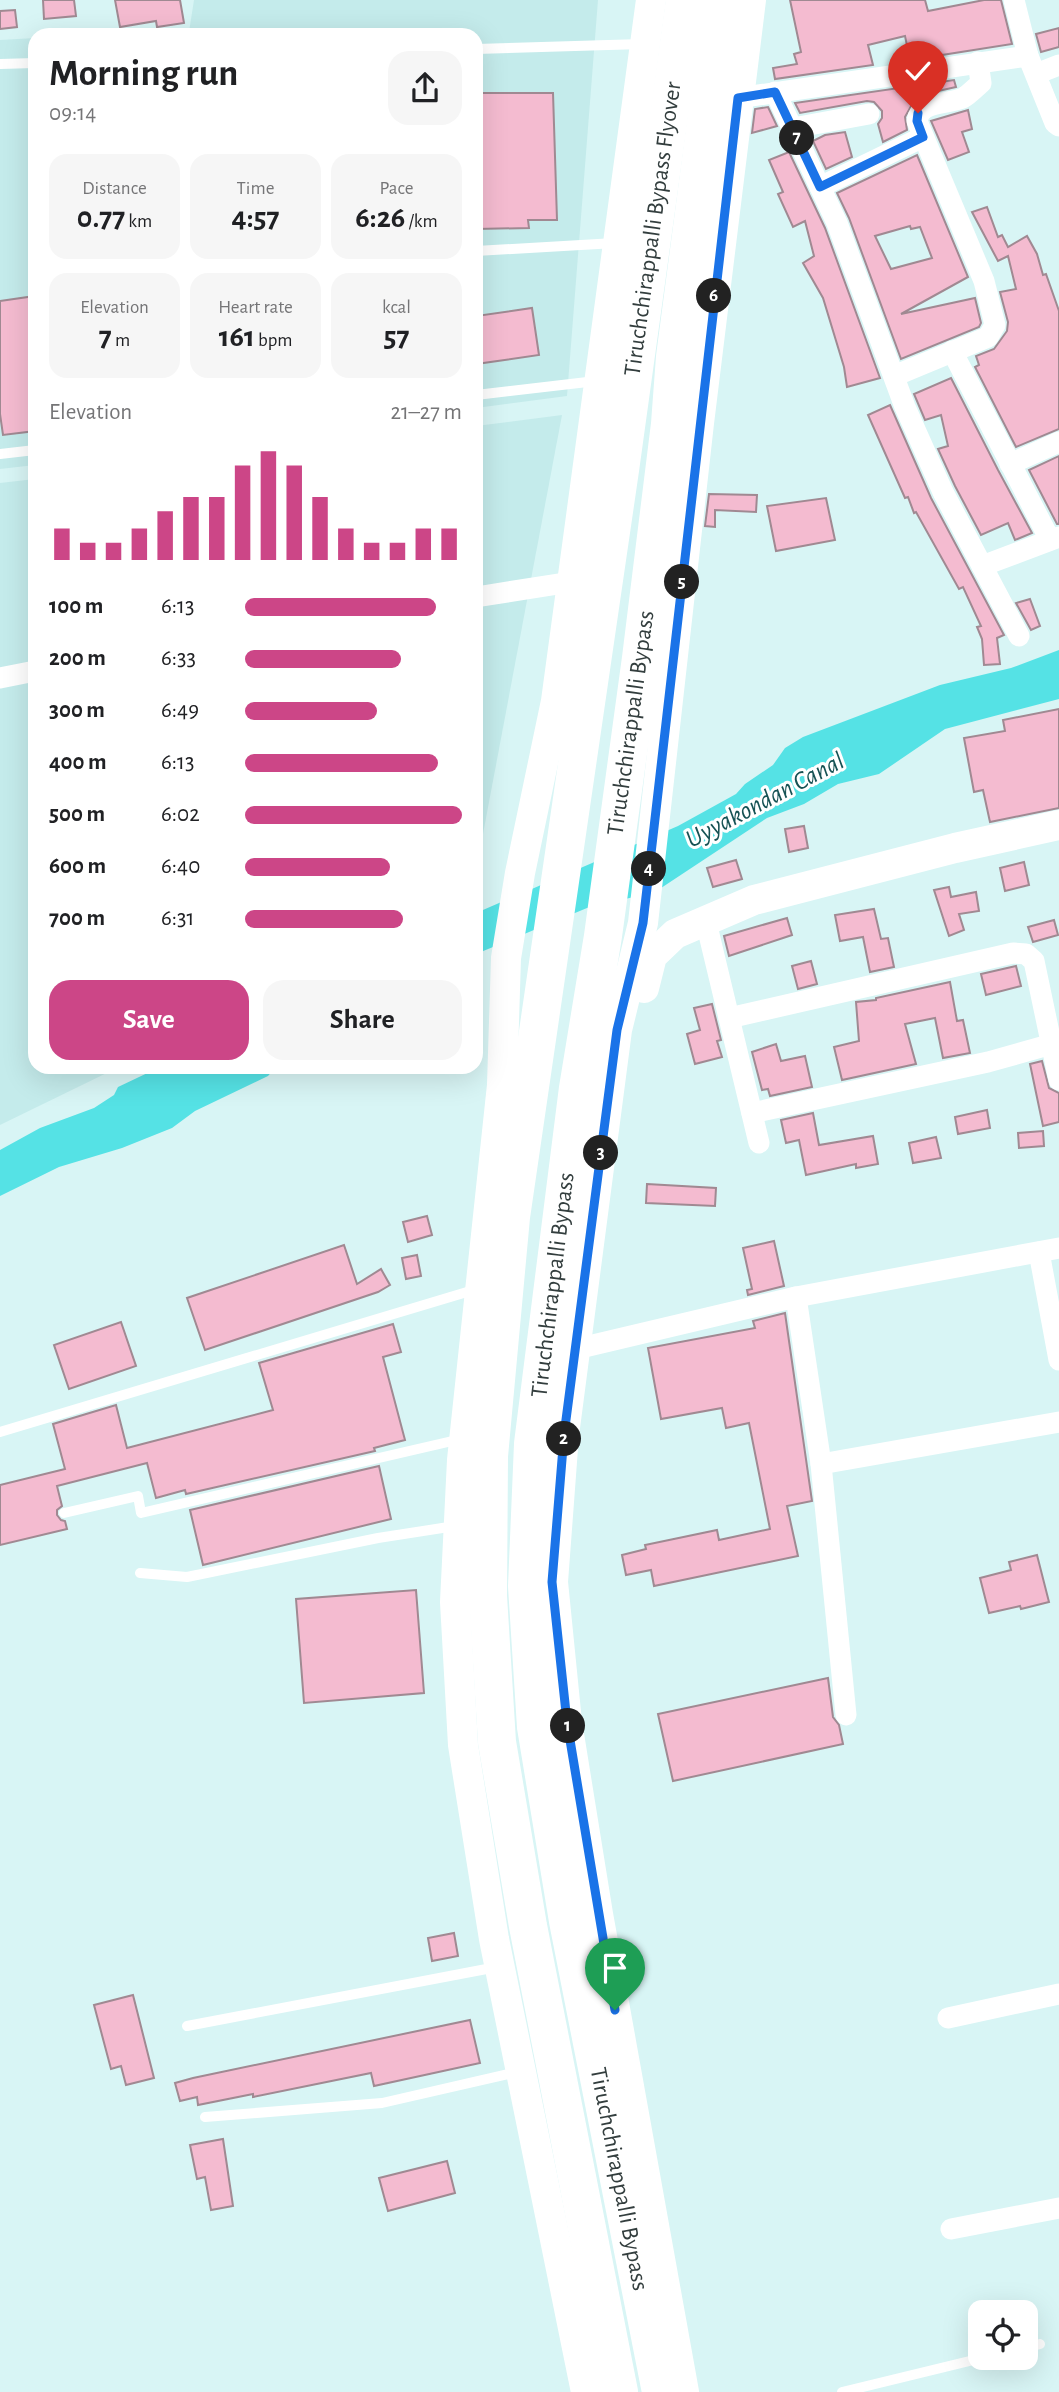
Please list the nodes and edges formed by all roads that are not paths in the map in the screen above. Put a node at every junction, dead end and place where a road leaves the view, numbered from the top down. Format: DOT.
graph roads {
  1 [pos="651,0"];
  2 [pos="685,0"];
  3 [pos="722,0"];
  4 [pos="751,0"];
  5 [pos="1014,0"];
  6 [pos="645,44"];
  7 [pos="483,49"];
  8 [pos="978,62"];
  9 [pos="28,63"];
  10 [pos="0,64"];
  11 [pos="1032,65"];
  12 [pos="1059,65"];
  13 [pos="775,92"];
  14 [pos="738,98"];
  15 [pos="869,114"];
  16 [pos="1059,127"];
  17 [pos="793,128"];
  18 [pos="923,137"];
  19 [pos="820,187"];
  20 [pos="617,243"];
  21 [pos="483,251"];
  22 [pos="952,351"];
  23 [pos="894,376"];
  24 [pos="599,380"];
  25 [pos="483,395"];
  26 [pos="684,424"];
  27 [pos="1059,442"];
  28 [pos="28,451"];
  29 [pos="0,454"];
  30 [pos="621,458"];
  31 [pos="1010,464"];
  32 [pos="1055,539"];
  33 [pos="982,566"];
  34 [pos="571,582"];
  35 [pos="483,596"];
  36 [pos="1020,636"];
  37 [pos="28,672"];
  38 [pos="0,678"];
  39 [pos="1059,825"];
  40 [pos="706,922"];
  41 [pos="729,1018"];
  42 [pos="1052,1044"];
  43 [pos="1059,1080"];
  44 [pos="608,1097"];
  45 [pos="752,1113"];
  46 [pos="759,1143"];
  47 [pos="1049,1250"];
  48 [pos="480,1288"];
  49 [pos="796,1297"];
  50 [pos="576,1349"];
  51 [pos="1059,1360"];
  52 [pos="1059,1422"];
  53 [pos="0,1432"];
  54 [pos="464,1438"];
  55 [pos="821,1464"];
  56 [pos="64,1513"];
  57 [pos="458,1525"];
  58 [pos="140,1573"];
  59 [pos="846,1714"];
  60 [pos="499,1966"];
  61 [pos="1059,1994"];
  62 [pos="948,2018"];
  63 [pos="187,2026"];
  64 [pos="521,2071"];
  65 [pos="205,2117"];
  66 [pos="1059,2208"];
  67 [pos="951,2230"];
  68 [pos="968,2361"];
  69 [pos="586,2392"];
  70 [pos="619,2392"];
  71 [pos="661,2392"];
  72 [pos="684,2392"];
  73 [pos="842,2392"];
  1 -- 6 [label="street"];
  2 -- 30 [label="highway, Tiruchchirappalli Bypass Flyover"];
  3 -- 26 [label="highway, Tiruchchirappalli Bypass Flyover"];
  4 -- 14 [label="street"];
  5 -- 11 [label="street"];
  6 -- 7 [label="lane"];
  6 -- 20 [label="street"];
  8 -- 11 [label="street"];
  8 -- 13 [label="street"];
  8 -- 18 [label="street"];
  9 -- 10 [label="lane"];
  11 -- 12 [label="street"];
  11 -- 16 [label="street"];
  13 -- 14 [label="street"];
  13 -- 17 [label="street"];
  14 -- 26 [label="street"];
  15 -- 17 [label="street"];
  17 -- 19 [label="street"];
  18 -- 19 [label="street"];
  18 -- 22 [label="street"];
  19 -- 23 [label="street"];
  20 -- 21 [label="lane"];
  20 -- 24 [label="street"];
  22 -- 23 [label="street"];
  22 -- 31 [label="street"];
  23 -- 33 [label="street"];
  24 -- 25 [label="lane"];
  24 -- 34 [label="street"];
  26 -- 44 [label="street"];
  26 -- 71 [label="highway, Tiruchchirappalli Bypass"];
  27 -- 31 [label="street"];
  28 -- 29 [label="lane"];
  30 -- 70 [label="highway, Tiruchchirappalli Bypass"];
  31 -- 32 [label="street"];
  32 -- 33 [label="street"];
  33 -- 36 [label="street"];
  34 -- 35 [label="street"];
  34 -- 48 [label="street"];
  37 -- 38 [label="street"];
  39 -- 40 [label="street"];
  40 -- 41 [label="street"];
  40 -- 44 [label="street"];
  41 -- 42 [label="street"];
  41 -- 45 [label="street"];
  42 -- 43 [label="street"];
  42 -- 45 [label="street"];
  44 -- 50 [label="street"];
  45 -- 46 [label="street"];
  47 -- 49 [label="street"];
  47 -- 51 [label="street"];
  48 -- 53 [label="lane"];
  48 -- 54 [label="street"];
  49 -- 50 [label="street"];
  49 -- 55 [label="street"];
  50 -- 72 [label="street"];
  52 -- 55 [label="street"];
  54 -- 56 [label="lane"];
  54 -- 57 [label="street"];
  55 -- 59 [label="street"];
  57 -- 58 [label="lane"];
  57 -- 60 [label="street"];
  60 -- 63 [label="lane"];
  60 -- 64 [label="street"];
  61 -- 62 [label="street"];
  64 -- 65 [label="lane"];
  64 -- 69 [label="street"];
  66 -- 67 [label="street"];
  68 -- 73 [label="lane"];
}
